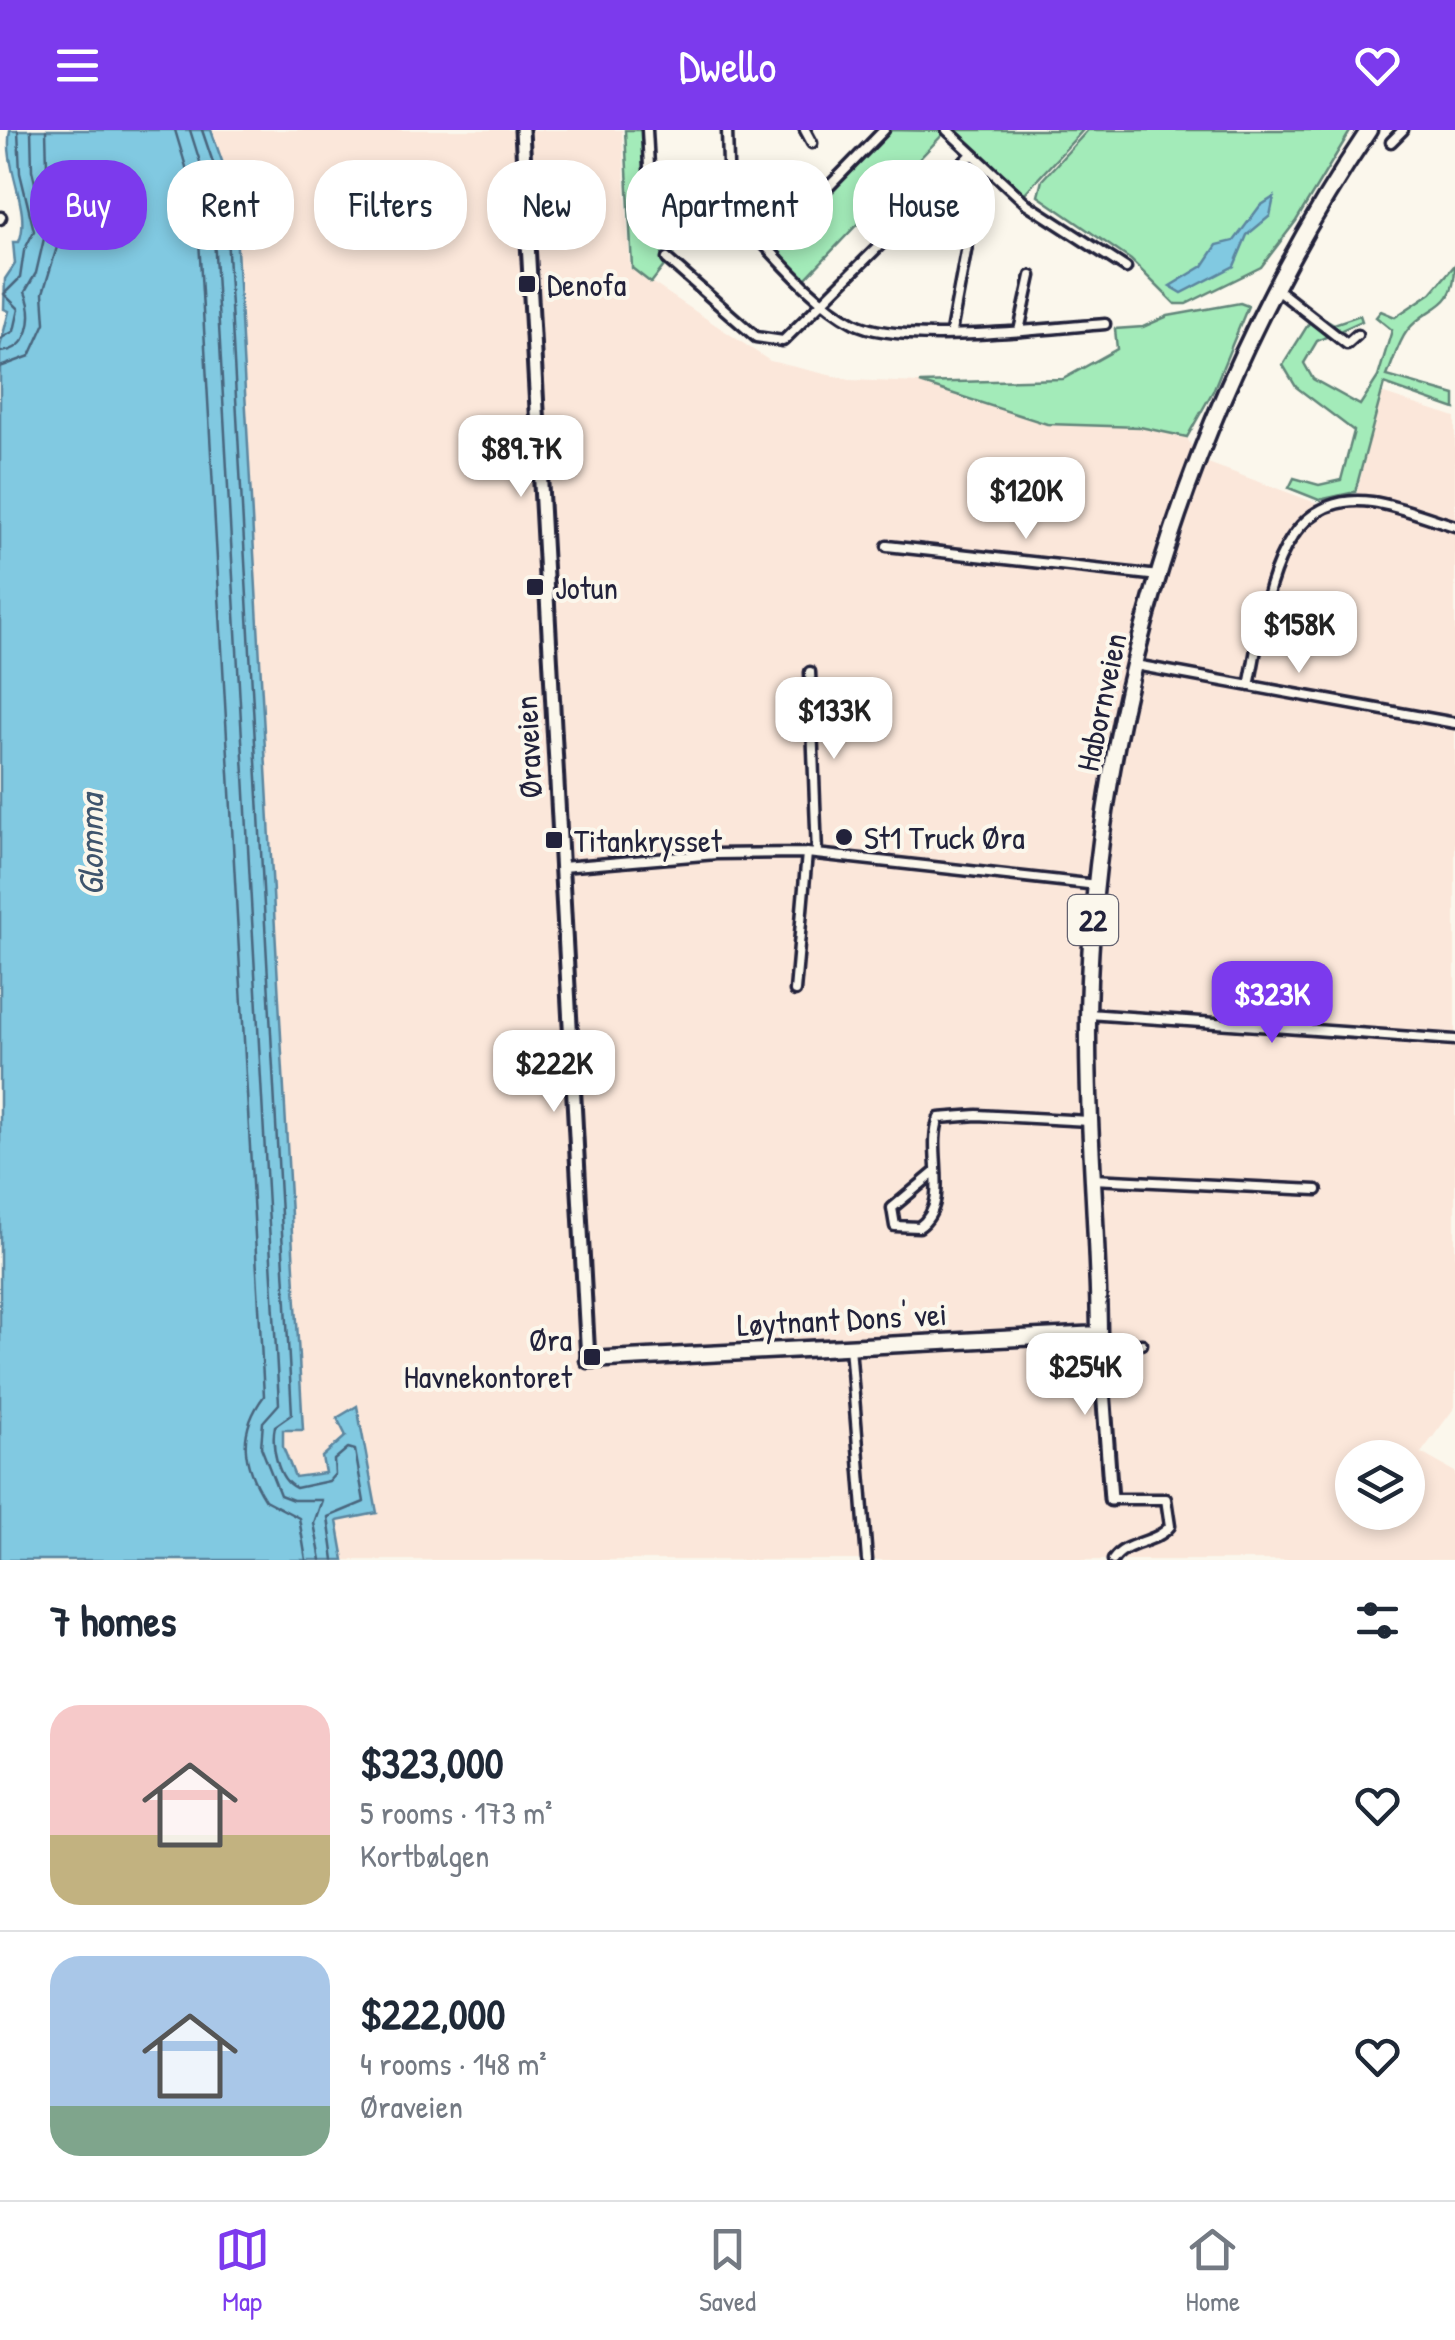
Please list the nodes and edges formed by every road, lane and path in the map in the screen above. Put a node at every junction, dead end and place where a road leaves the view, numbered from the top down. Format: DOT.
graph roads {
  1 [pos="522,130"];
  2 [pos="647,130"];
  3 [pos="726,130"];
  4 [pos="805,130"];
  5 [pos="884,130"];
  6 [pos="946,130"];
  7 [pos="1369,130"];
  8 [pos="1403,130"];
  9 [pos="1391,142"];
  10 [pos="812,143"];
  11 [pos="971,155"];
  12 [pos="648,160"];
  13 [pos="727,160"];
  14 [pos="833,182"];
  15 [pos="773,250"];
  16 [pos="966,250"];
  17 [pos="666,259"];
  18 [pos="1126,268"];
  19 [pos="1031,276"];
  20 [pos="1274,288"];
  21 [pos="826,303"];
  22 [pos="1105,324"];
  23 [pos="1019,331"];
  24 [pos="951,332"];
  25 [pos="1357,335"];
  26 [pos="1455,526"];
  27 [pos="887,546"];
  28 [pos="1159,576"];
  29 [pos="1135,666"];
  30 [pos="810,672"];
  31 [pos="1249,686"];
  32 [pos="1455,722"];
  33 [pos="812,854"];
  34 [pos="562,867"];
  35 [pos="1097,884"];
  36 [pos="794,991"];
  37 [pos="1088,1014"];
  38 [pos="1455,1040"];
  39 [pos="1089,1120"];
  40 [pos="934,1172"];
  41 [pos="1092,1179"];
  42 [pos="1317,1190"];
  43 [pos="1100,1340"];
  44 [pos="1142,1344"];
  45 [pos="850,1346"];
  46 [pos="588,1360"];
  47 [pos="1111,1499"];
  48 [pos="867,1560"];
  49 [pos="1114,1560"];
  1 -- 34 [label="street, Øraveien"];
  2 -- 12 [label="street"];
  3 -- 13 [label="street"];
  4 -- 10 [label="street"];
  5 -- 14 [label="street"];
  6 -- 11 [label="street"];
  7 -- 20 [label="highway, Habornveien / 22"];
  8 -- 9 [label="street"];
  11 -- 18 [label="street"];
  11 -- 21 [label="street"];
  15 -- 21 [label="street"];
  16 -- 24 [label="street"];
  17 -- 21 [label="street"];
  19 -- 23 [label="street"];
  20 -- 25 [label="street"];
  20 -- 28 [label="highway, Habornveien / 22"];
  21 -- 24 [label="street"];
  22 -- 23 [label="street"];
  23 -- 24 [label="street"];
  26 -- 31 [label="street"];
  27 -- 28 [label="street"];
  28 -- 29 [label="highway, Habornveien / 22"];
  29 -- 31 [label="street"];
  29 -- 35 [label="highway, Habornveien / 22"];
  30 -- 33 [label="street"];
  31 -- 32 [label="street"];
  33 -- 34 [label="street"];
  33 -- 35 [label="street"];
  33 -- 36 [label="street"];
  34 -- 46 [label="street, Øraveien"];
  35 -- 37 [label="highway, Habornveien / 22"];
  37 -- 38 [label="street"];
  37 -- 39 [label="highway, Habornveien / 22"];
  39 -- 40 [label="street"];
  39 -- 41 [label="highway, Habornveien / 22"];
  40 -- 40 [label="street"];
  41 -- 42 [label="street"];
  41 -- 43 [label="highway, Habornveien / 22"];
  43 -- 44 [label="street"];
  43 -- 45 [label="highway, Løytnant Dons' vei"];
  43 -- 47 [label="street"];
  45 -- 46 [label="highway, Løytnant Dons' vei"];
  45 -- 48 [label="street"];
  47 -- 49 [label="street"];
}
